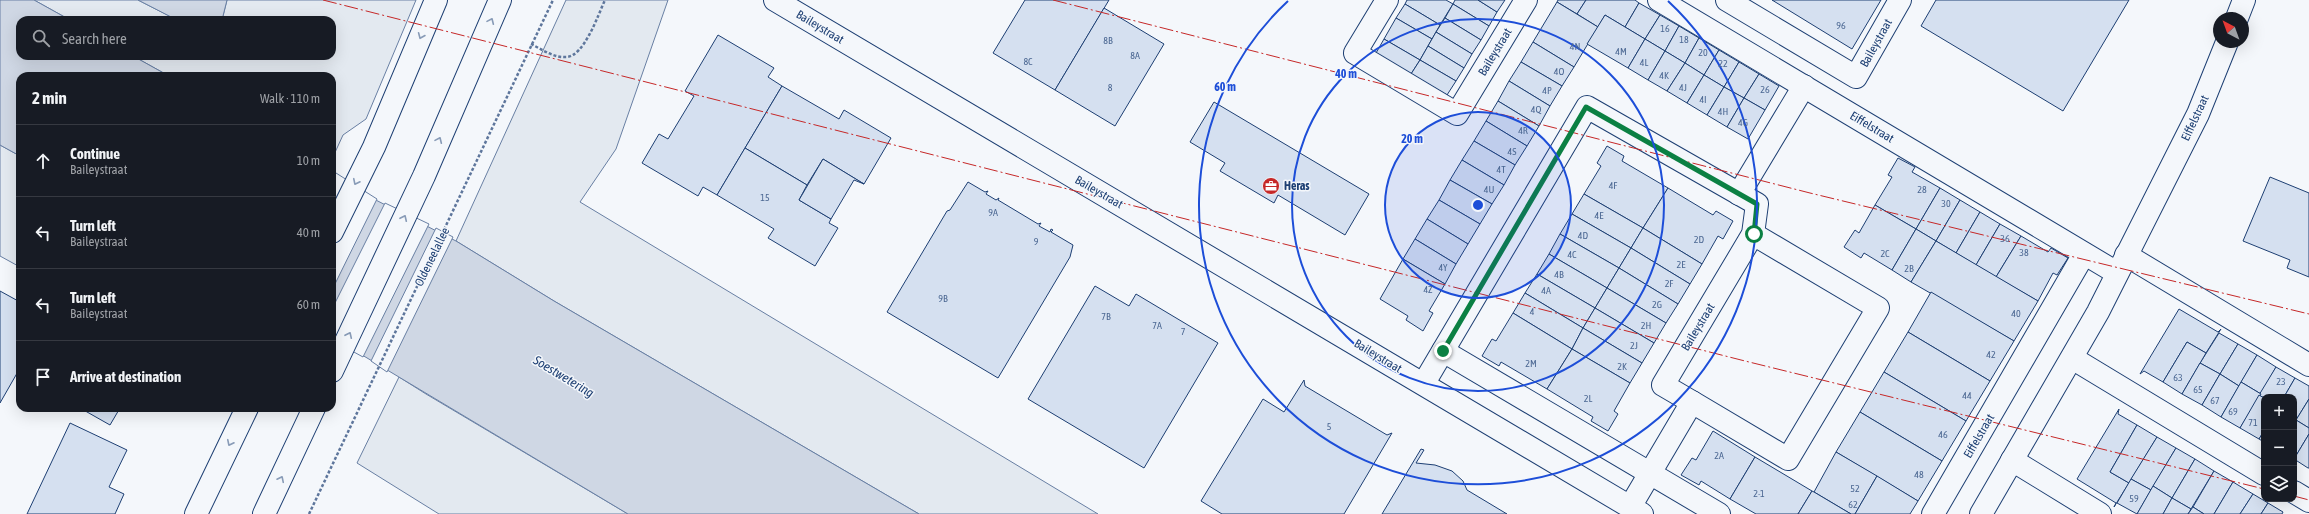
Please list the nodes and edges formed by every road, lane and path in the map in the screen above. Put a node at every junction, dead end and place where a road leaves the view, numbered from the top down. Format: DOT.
graph roads {
  1 [pos="436,0"];
  2 [pos="500,0"];
  3 [pos="553,0"];
  4 [pos="605,0"];
  5 [pos="775,0"];
  6 [pos="1387,0"];
  7 [pos="1526,0"];
  8 [pos="1659,0"];
  9 [pos="1727,0"];
  10 [pos="1900,0"];
  11 [pos="2244,0"];
  12 [pos="1749,6"];
  13 [pos="2239,12"];
  14 [pos="531,44"];
  15 [pos="2225,48"];
  16 [pos="1804,86"];
  17 [pos="1739,194"];
  18 [pos="336,224"];
  19 [pos="1754,234"];
  20 [pos="2084,254"];
  21 [pos="2122,264"];
  22 [pos="1443,351"];
  23 [pos="2072,358"];
  24 [pos="336,363"];
  25 [pos="2309,365"];
  26 [pos="1424,383"];
  27 [pos="1692,402"];
  28 [pos="245,412"];
  29 [pos="312,412"];
  30 [pos="2012,460"];
  31 [pos="2261,472"];
  32 [pos="1650,473"];
  33 [pos="2297,494"];
  34 [pos="2309,501"];
  35 [pos="1636,510"];
  36 [pos="196,514"];
  37 [pos="264,514"];
  38 [pos="309,514"];
  39 [pos="1719,514"];
  40 [pos="1933,514"];
  41 [pos="1981,514"];
  42 [pos="2100,514"];
  1 -- 18 [label="street, one-way"];
  24 -- 2 [label="street, one-way"];
  3 -- 14 [label="path, Oldeneelallee"];
  4 -- 14 [label="path"];
  5 -- 26 [label="street, Baileystraat"];
  6 -- 7 [label="street, Baileystraat"];
  8 -- 16 [label="street, Eiffelstraat"];
  9 -- 12 [label="street, Baileystraat"];
  10 -- 12 [label="street, Baileystraat"];
  11 -- 13 [label="street"];
  14 -- 38 [label="path, Oldeneelallee"];
  15 -- 21 [label="street, Eiffelstraat"];
  16 -- 17 [label="street"];
  16 -- 20 [label="street, Eiffelstraat"];
  17 -- 19 [label="street, Baileystraat"];
  17 -- 22 [label="street, Baileystraat"];
  19 -- 27 [label="street, Baileystraat"];
  19 -- 27 [label="street"];
  20 -- 21 [label="street, Eiffelstraat"];
  20 -- 40 [label="street, Eiffelstraat"];
  21 -- 23 [label="street, Eiffelstraat"];
  21 -- 25 [label="street, Eiffelstraat"];
  22 -- 26 [label="street, Baileystraat"];
  22 -- 32 [label="street"];
  23 -- 30 [label="street, Eiffelstraat"];
  23 -- 31 [label="street"];
  26 -- 35 [label="street, Baileystraat"];
  27 -- 32 [label="street, Baileystraat"];
  28 -- 36 [label="street, one-way"];
  37 -- 29 [label="street, one-way"];
  30 -- 41 [label="street, Eiffelstraat"];
  30 -- 42 [label="street"];
  32 -- 35 [label="street, Baileystraat"];
  32 -- 39 [label="street"];
  33 -- 34 [label="street"];
}
